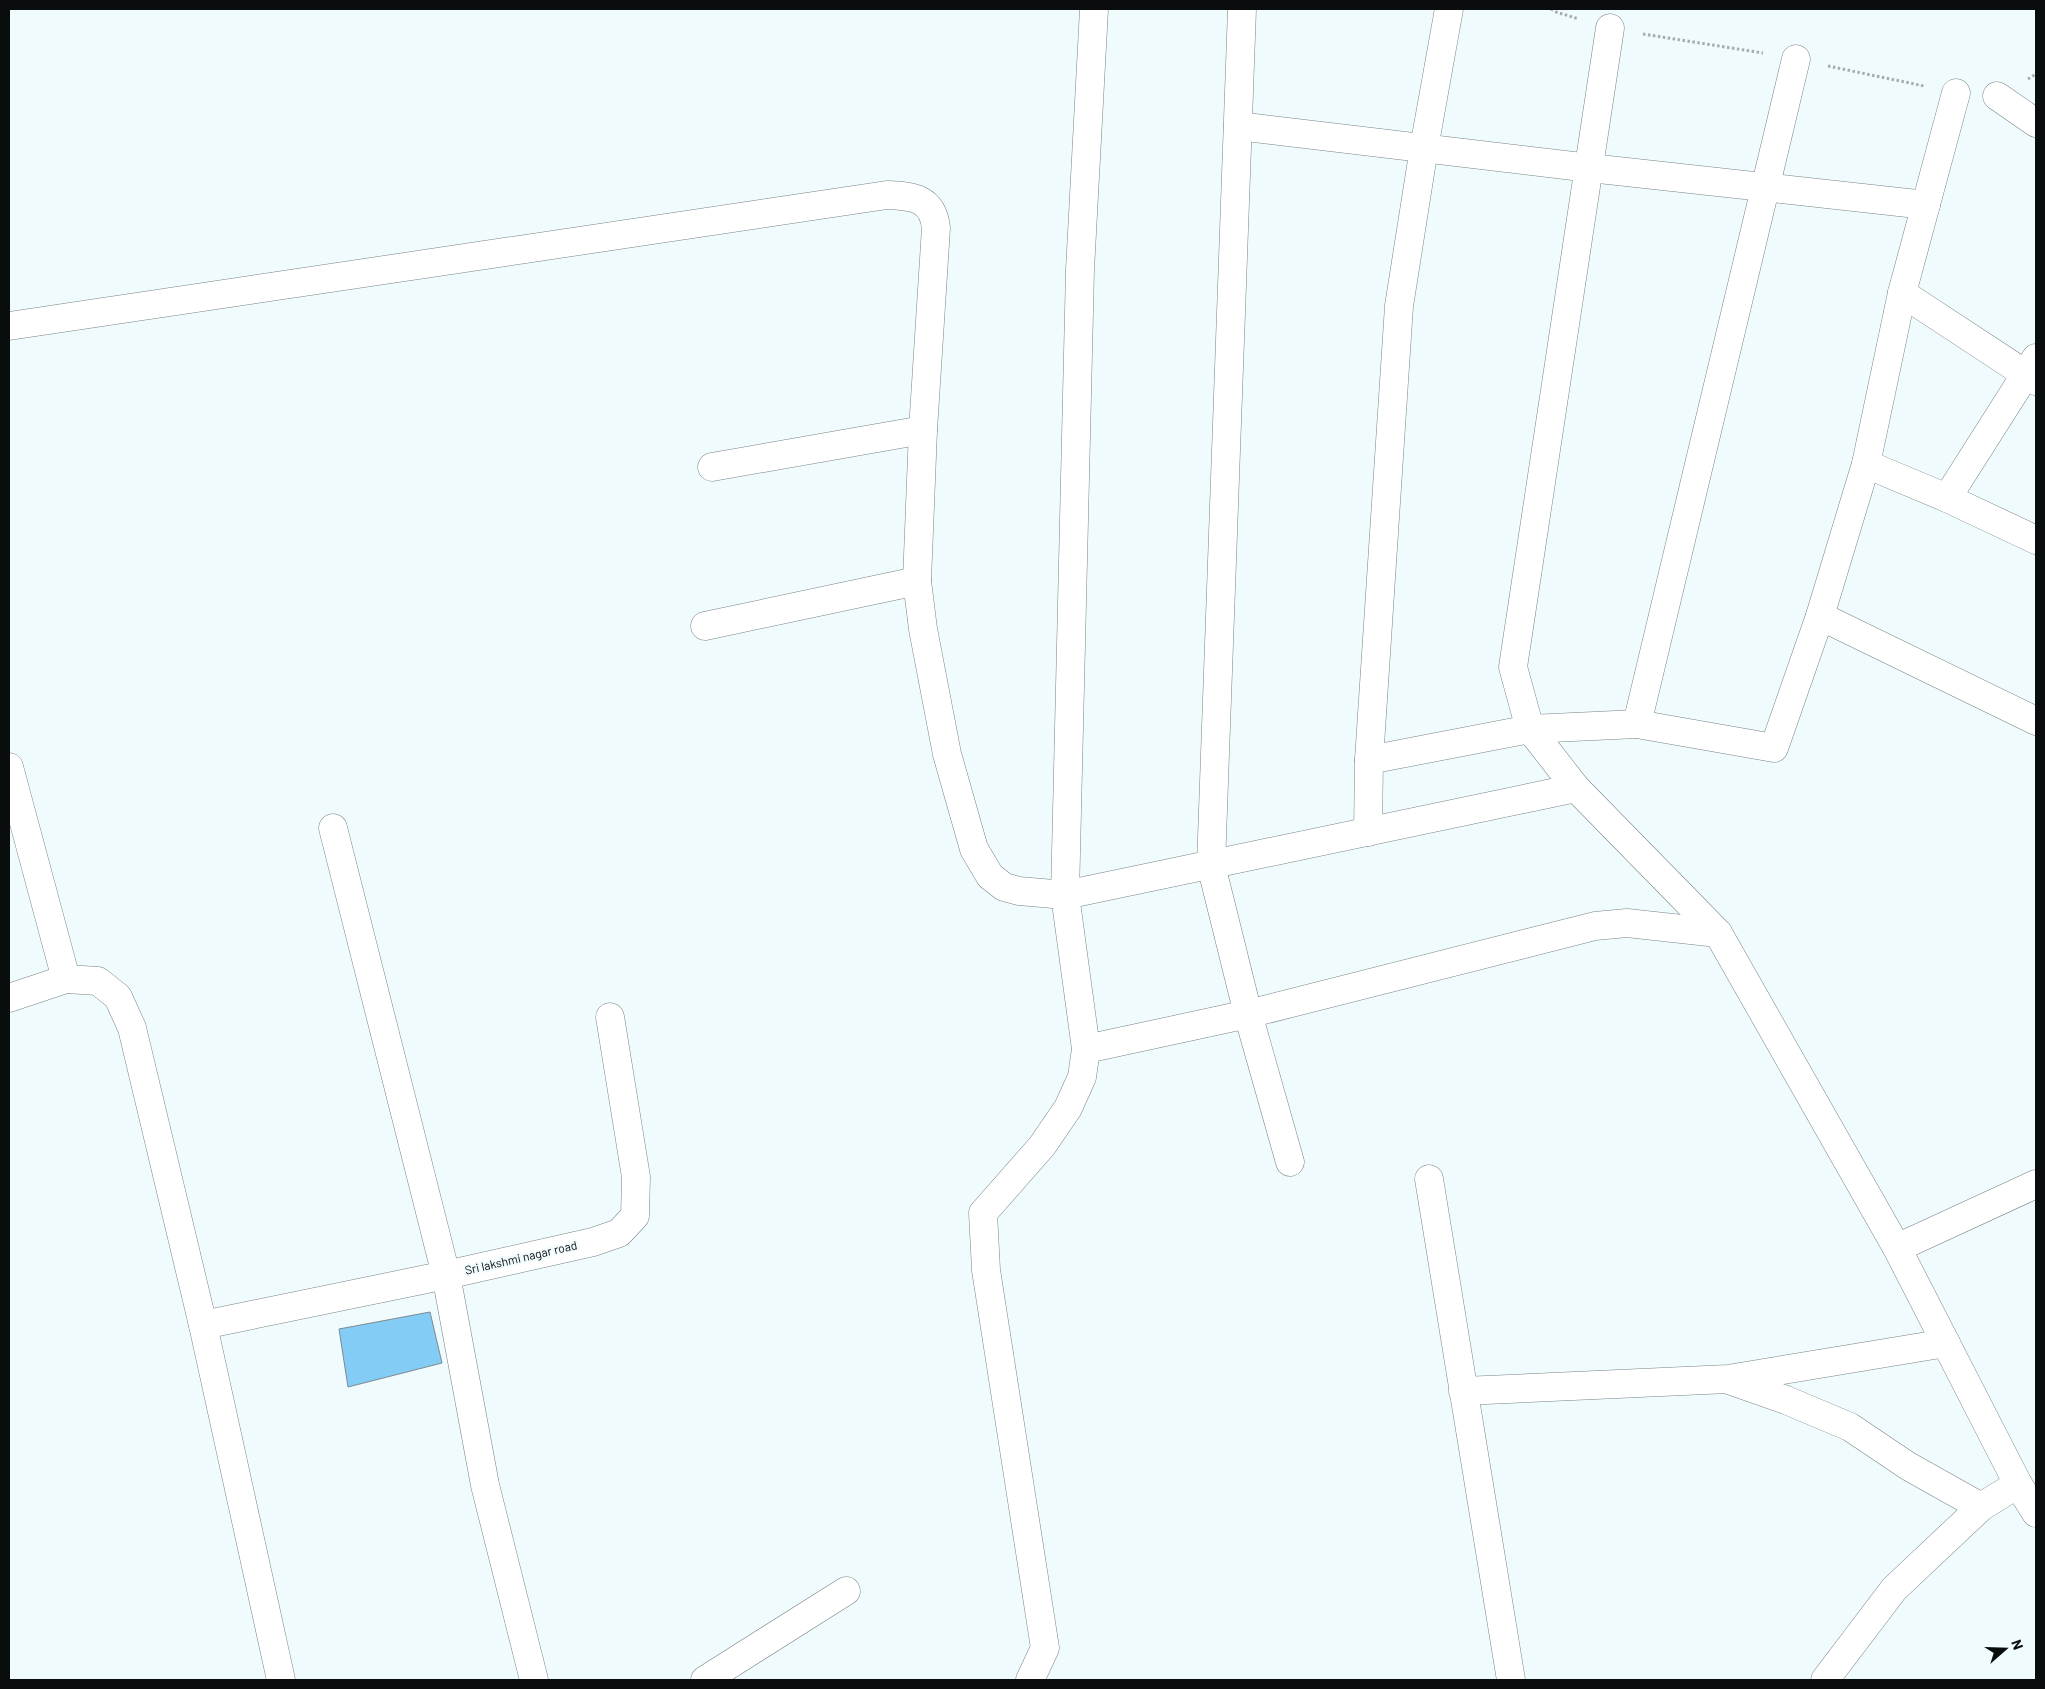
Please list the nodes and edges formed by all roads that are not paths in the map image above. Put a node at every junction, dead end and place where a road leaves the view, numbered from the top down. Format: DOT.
graph roads {
  1 [pos="1094,9"];
  2 [pos="1242,9"];
  3 [pos="1449,9"];
  4 [pos="1610,28"];
  5 [pos="1796,59"];
  6 [pos="1956,93"];
  7 [pos="1997,96"];
  8 [pos="2036,123"];
  9 [pos="1238,126"];
  10 [pos="1424,148"];
  11 [pos="1590,168"];
  12 [pos="1765,187"];
  13 [pos="1926,205"];
  14 [pos="1902,293"];
  15 [pos="9,326"];
  16 [pos="2033,371"];
  17 [pos="923,430"];
  18 [pos="1866,464"];
  19 [pos="712,467"];
  20 [pos="1947,498"];
  21 [pos="2036,540"];
  22 [pos="917,581"];
  23 [pos="1820,616"];
  24 [pos="705,626"];
  25 [pos="2036,721"];
  26 [pos="1636,724"];
  27 [pos="1530,729"];
  28 [pos="1369,760"];
  29 [pos="9,768"];
  30 [pos="1576,788"];
  31 [pos="333,828"];
  32 [pos="1368,832"];
  33 [pos="1211,865"];
  34 [pos="1065,895"];
  35 [pos="1718,933"];
  36 [pos="66,979"];
  37 [pos="9,998"];
  38 [pos="1248,1014"];
  39 [pos="610,1017"];
  40 [pos="1086,1049"];
  41 [pos="1290,1162"];
  42 [pos="1428,1179"];
  43 [pos="2036,1184"];
  44 [pos="1897,1248"];
  45 [pos="446,1275"];
  46 [pos="203,1325"];
  47 [pos="1946,1343"];
  48 [pos="1728,1379"];
  49 [pos="1464,1391"];
  50 [pos="2018,1484"];
  51 [pos="1981,1507"];
  52 [pos="2036,1513"];
  53 [pos="846,1591"];
  54 [pos="281,1680"];
  55 [pos="534,1680"];
  56 [pos="704,1680"];
  57 [pos="1030,1680"];
  58 [pos="1512,1680"];
  59 [pos="1825,1680"];
  1 -- 34 [label="street"];
  2 -- 9 [label="street"];
  3 -- 10 [label="street"];
  4 -- 11 [label="street"];
  5 -- 12 [label="street"];
  6 -- 13 [label="street"];
  7 -- 8 [label="street"];
  9 -- 10 [label="street"];
  9 -- 33 [label="street"];
  10 -- 11 [label="street"];
  10 -- 28 [label="street"];
  11 -- 12 [label="street"];
  11 -- 27 [label="street"];
  12 -- 13 [label="street"];
  12 -- 26 [label="street"];
  13 -- 14 [label="street"];
  14 -- 16 [label="street"];
  14 -- 18 [label="street"];
  15 -- 17 [label="street"];
  16 -- 20 [label="street"];
  17 -- 19 [label="street"];
  17 -- 22 [label="street"];
  18 -- 20 [label="street"];
  18 -- 23 [label="street"];
  20 -- 21 [label="street"];
  22 -- 24 [label="street"];
  22 -- 34 [label="street"];
  23 -- 25 [label="street"];
  23 -- 26 [label="street"];
  26 -- 27 [label="street"];
  27 -- 28 [label="street"];
  27 -- 30 [label="street"];
  28 -- 32 [label="street"];
  29 -- 36 [label="street"];
  30 -- 32 [label="street"];
  30 -- 35 [label="street"];
  31 -- 45 [label="street"];
  32 -- 33 [label="street"];
  33 -- 34 [label="street"];
  33 -- 38 [label="street"];
  34 -- 40 [label="street"];
  35 -- 38 [label="street"];
  35 -- 44 [label="street"];
  36 -- 37 [label="street"];
  36 -- 46 [label="street"];
  38 -- 40 [label="street"];
  38 -- 41 [label="street"];
  39 -- 45 [label="street, Sri lakshmi nagar road"];
  40 -- 57 [label="street"];
  42 -- 49 [label="street"];
  43 -- 44 [label="street"];
  44 -- 47 [label="street"];
  45 -- 46 [label="street, Sri lakshmi nagar road"];
  45 -- 55 [label="street"];
  46 -- 54 [label="street"];
  47 -- 48 [label="street"];
  47 -- 50 [label="street"];
  48 -- 49 [label="street"];
  48 -- 51 [label="street"];
  49 -- 58 [label="street"];
  50 -- 51 [label="street"];
  50 -- 52 [label="street"];
  51 -- 59 [label="street"];
  53 -- 56 [label="street"];
}
